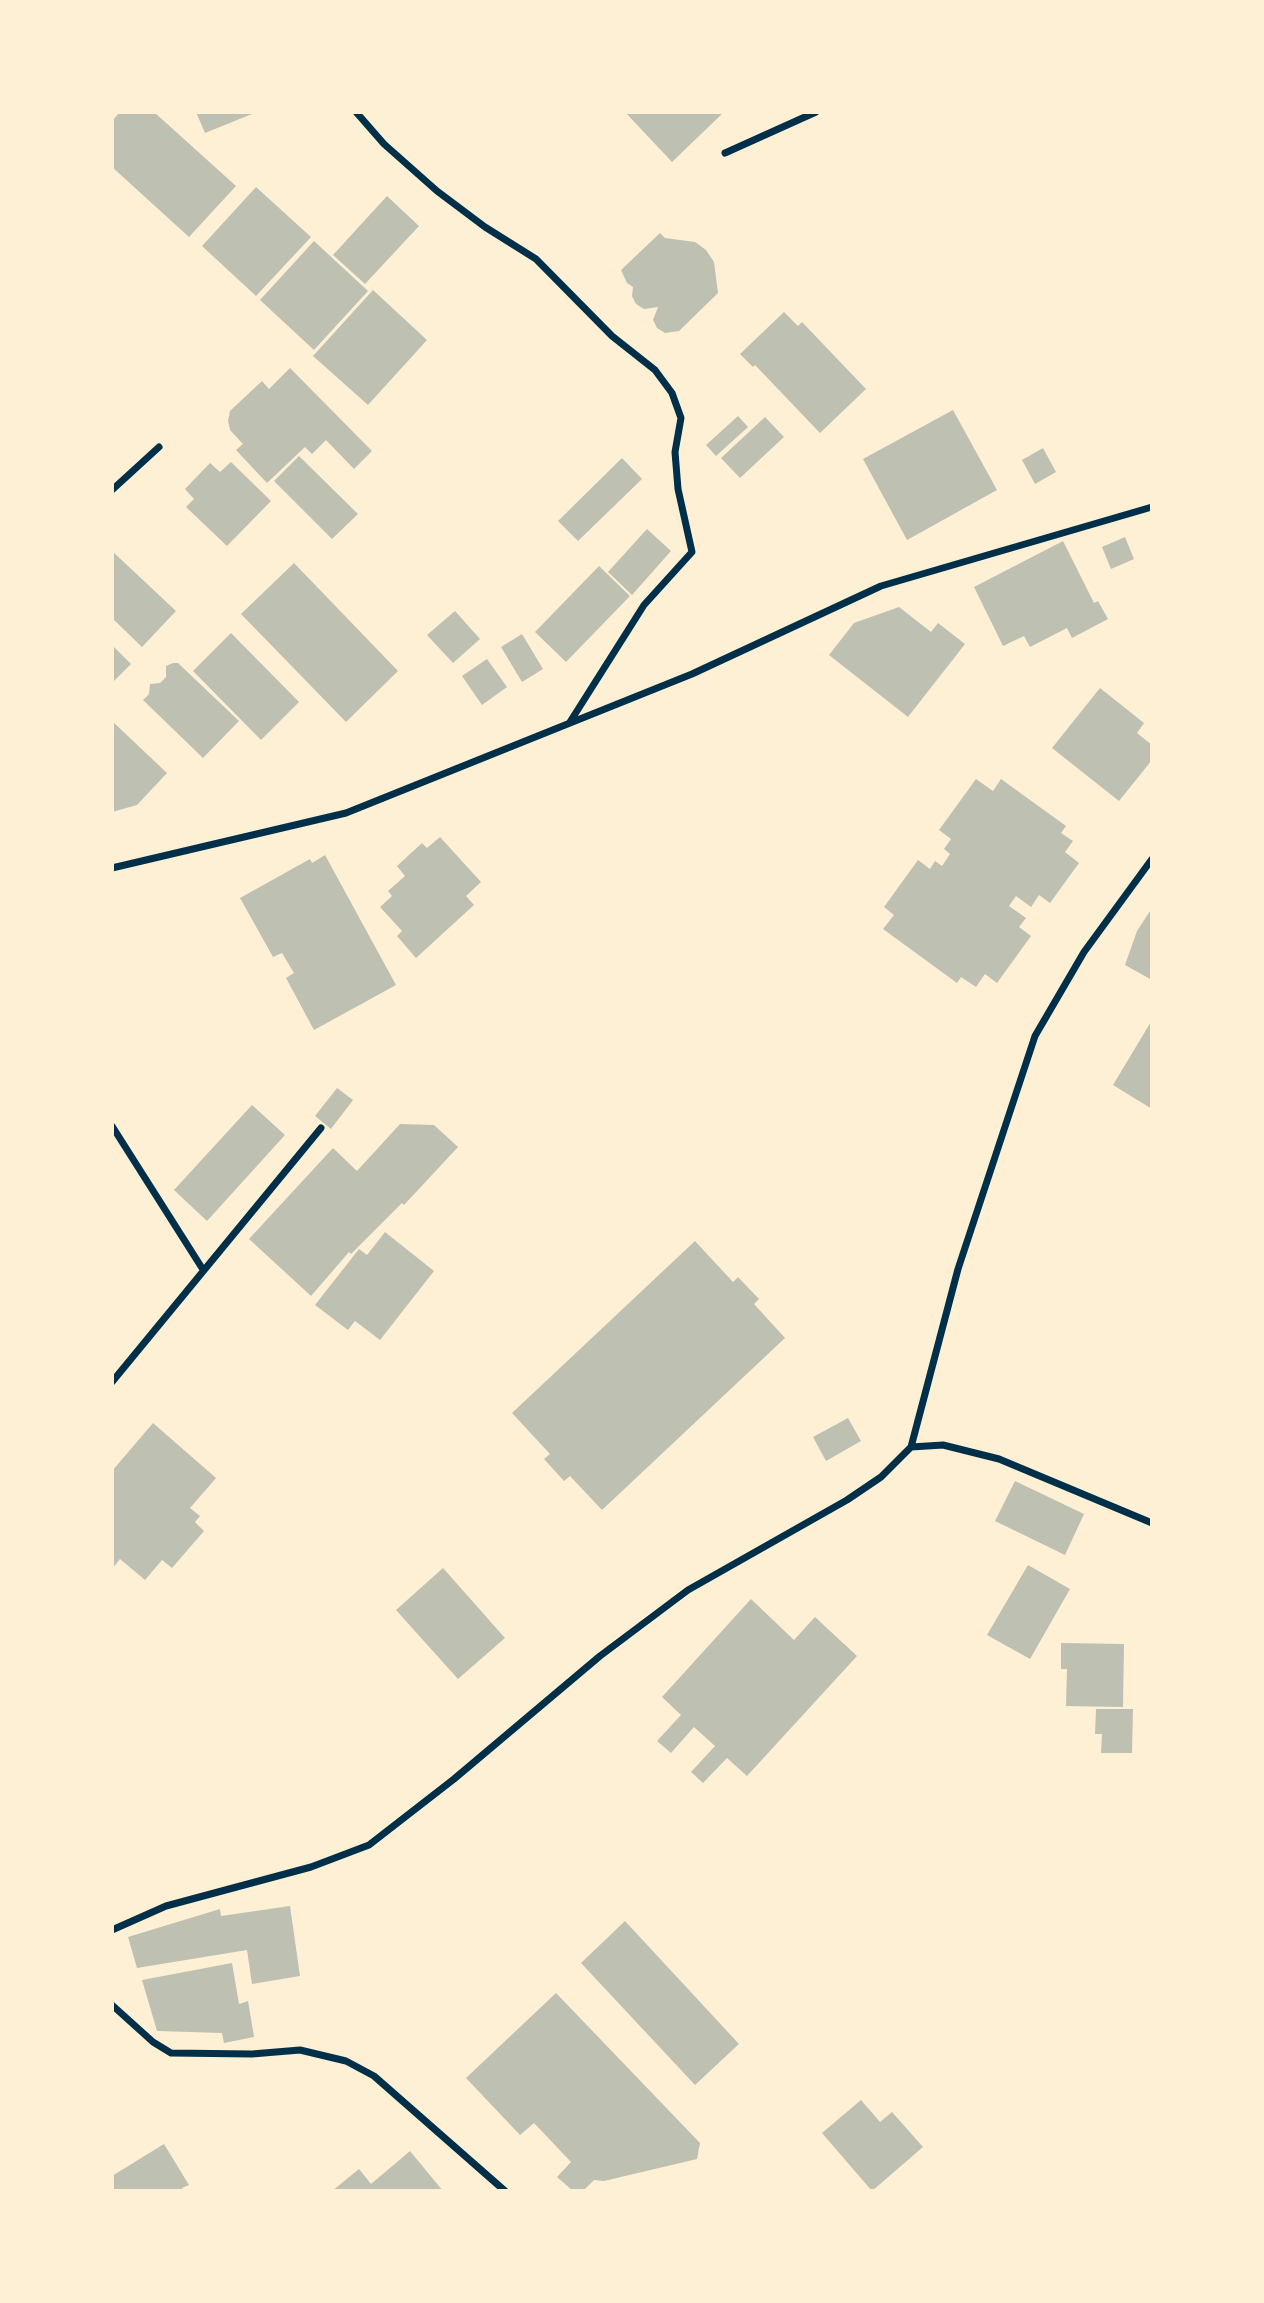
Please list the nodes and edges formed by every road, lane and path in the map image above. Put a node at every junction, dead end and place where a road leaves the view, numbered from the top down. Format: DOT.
graph roads {
  1 [pos="356,112"];
  2 [pos="816,112"];
  3 [pos="725,153"];
  4 [pos="159,447"];
  5 [pos="112,490"];
  6 [pos="1152,507"];
  7 [pos="570,722"];
  8 [pos="1152,859"];
  9 [pos="112,868"];
  10 [pos="112,1126"];
  11 [pos="321,1128"];
  12 [pos="202,1268"];
  13 [pos="112,1382"];
  14 [pos="911,1447"];
  15 [pos="1152,1524"];
  16 [pos="112,1930"];
  17 [pos="112,2005"];
  18 [pos="505,2191"];
  1 -- 7 [label="street"];
  2 -- 3 [label="street"];
  4 -- 5 [label="street"];
  6 -- 7 [label="street"];
  7 -- 9 [label="street"];
  8 -- 14 [label="street"];
  10 -- 12 [label="street"];
  11 -- 12 [label="street"];
  12 -- 13 [label="street"];
  14 -- 15 [label="street"];
  14 -- 16 [label="street"];
  17 -- 18 [label="street"];
}
